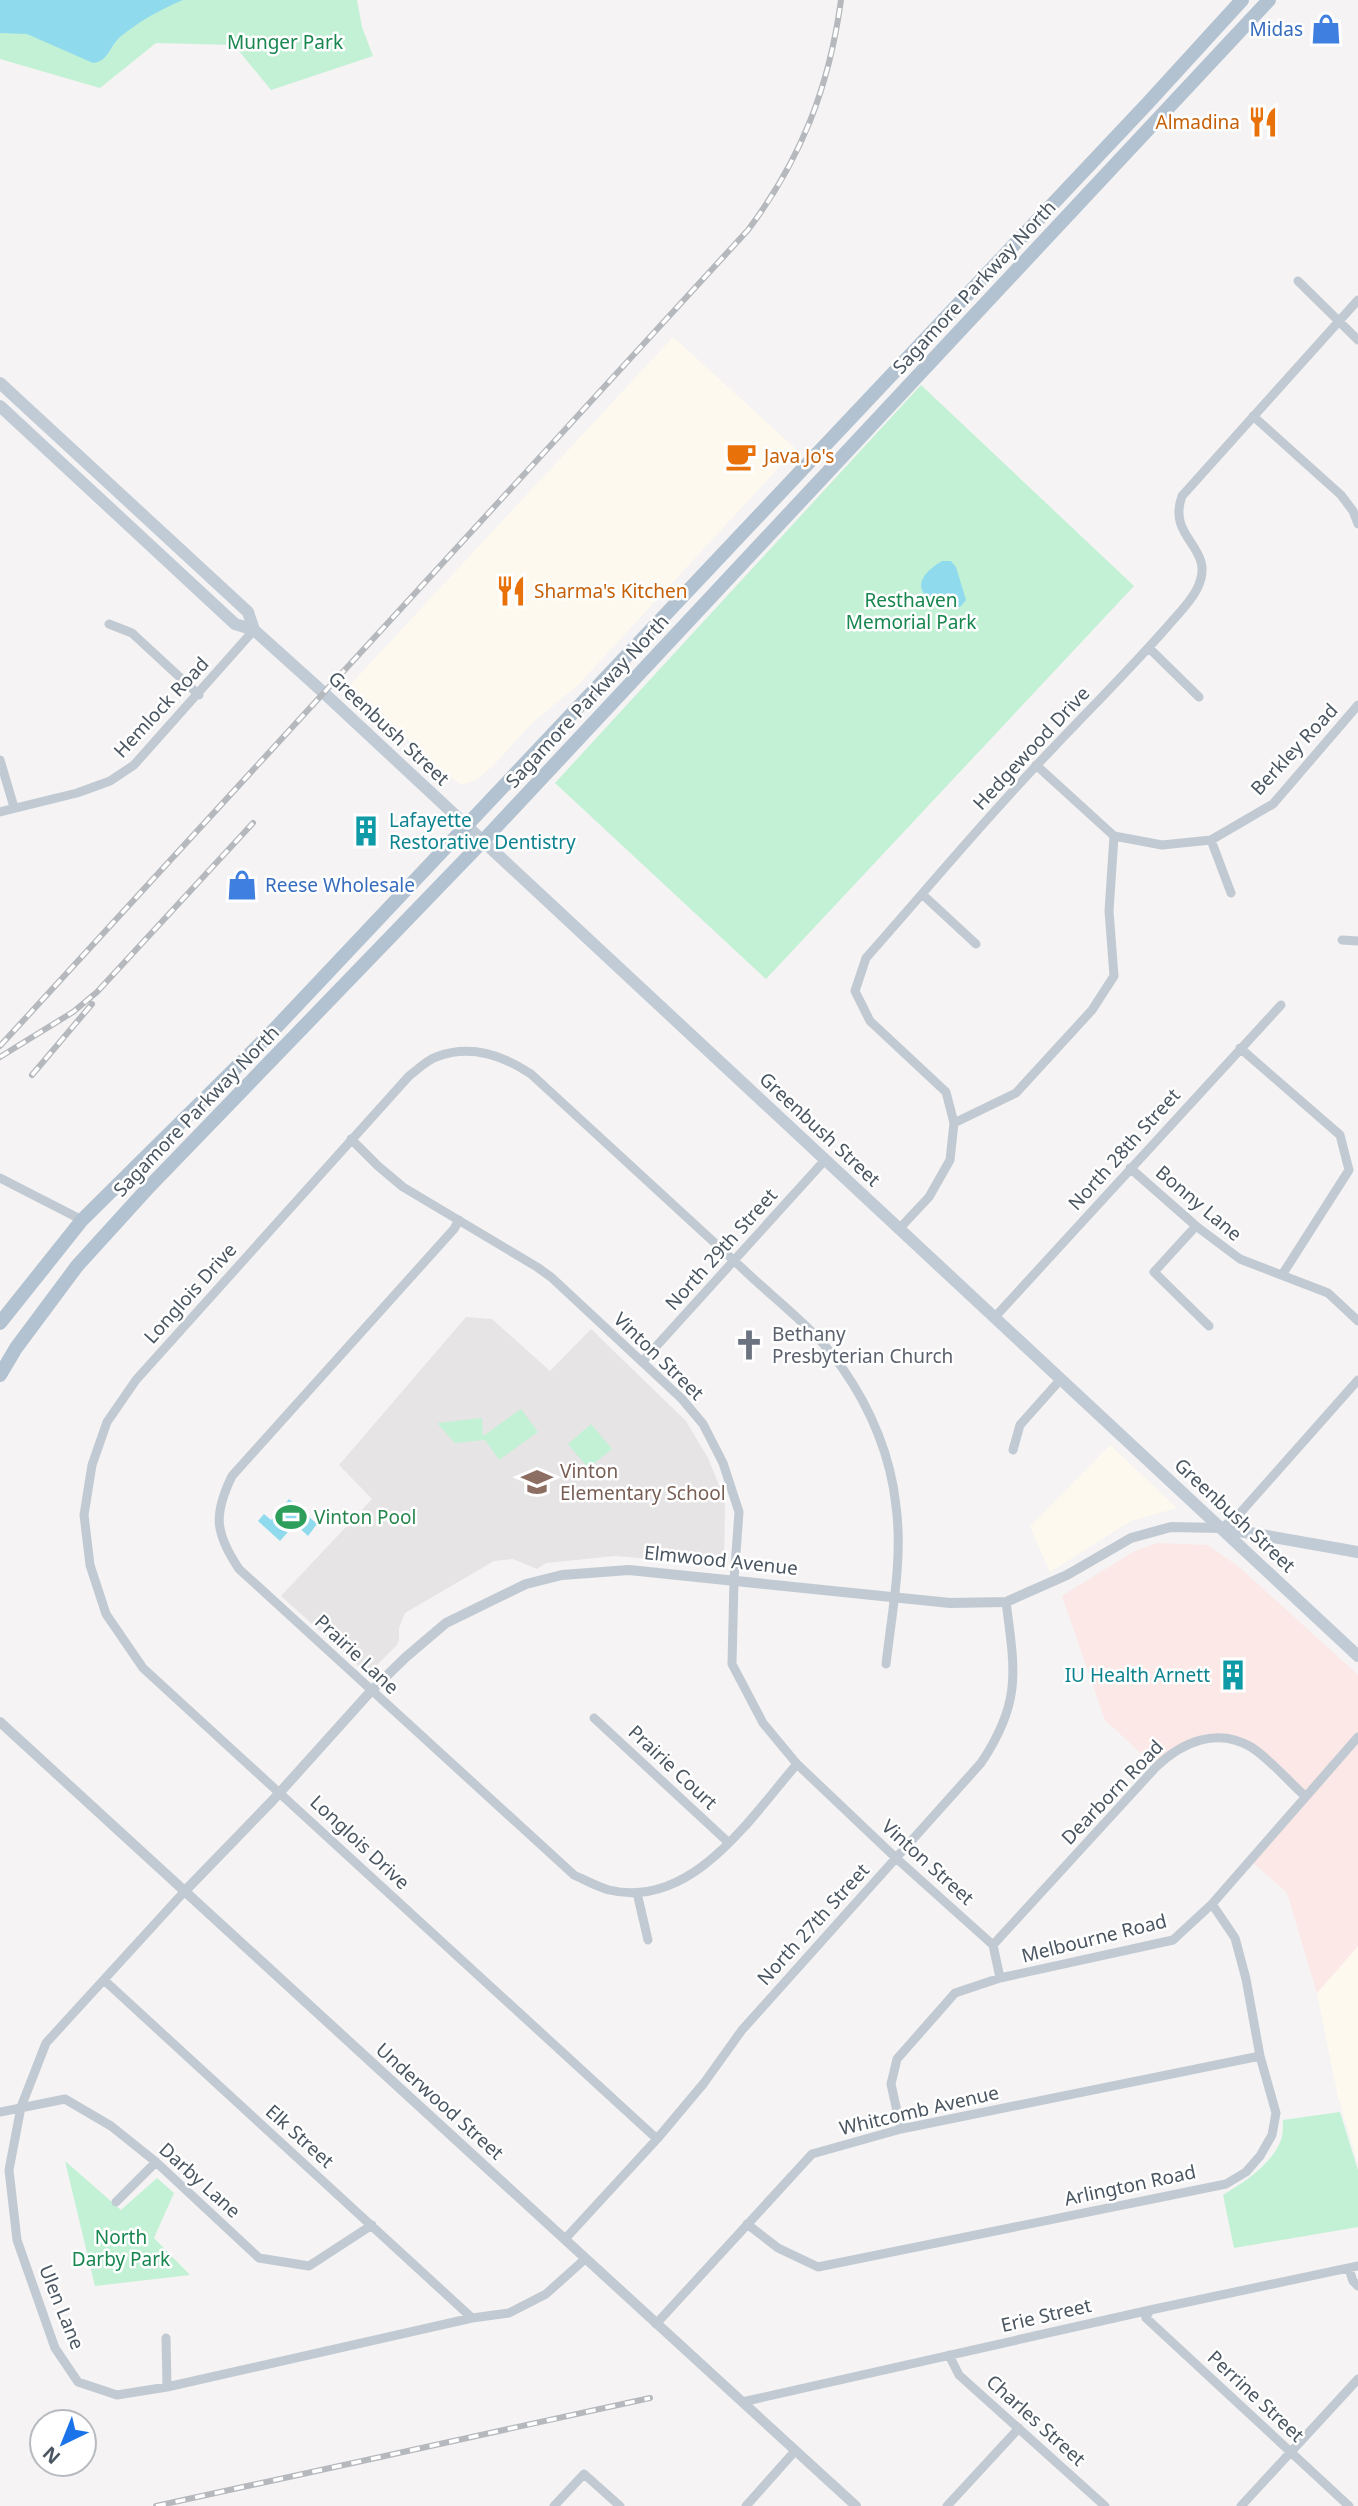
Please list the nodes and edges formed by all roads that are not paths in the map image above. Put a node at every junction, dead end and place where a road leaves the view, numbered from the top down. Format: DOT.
graph roads {
  1 [pos="1241,0"];
  2 [pos="1269,0"];
  3 [pos="1298,281"];
  4 [pos="1358,300"];
  5 [pos="1338,321"];
  6 [pos="1358,340"];
  7 [pos="0,383"];
  8 [pos="0,406"];
  9 [pos="1253,416"];
  10 [pos="1358,524"];
  11 [pos="109,624"];
  12 [pos="254,631"];
  13 [pos="1149,648"];
  14 [pos="199,695"];
  15 [pos="1199,697"];
  16 [pos="1358,705"];
  17 [pos="0,760"];
  18 [pos="1036,765"];
  19 [pos="14,807"];
  20 [pos="0,812"];
  21 [pos="467,826"];
  22 [pos="1114,836"];
  23 [pos="1211,840"];
  24 [pos="483,841"];
  25 [pos="1231,893"];
  26 [pos="922,894"];
  27 [pos="1342,940"];
  28 [pos="1358,940"];
  29 [pos="976,944"];
  30 [pos="1281,1005"];
  31 [pos="1240,1048"];
  32 [pos="954,1123"];
  33 [pos="351,1139"];
  34 [pos="825,1160"];
  35 [pos="1130,1168"];
  36 [pos="0,1178"];
  37 [pos="82,1220"];
  38 [pos="459,1220"];
  39 [pos="1196,1226"];
  40 [pos="899,1229"];
  41 [pos="733,1261"];
  42 [pos="1282,1275"];
  43 [pos="994,1318"];
  44 [pos="1358,1321"];
  45 [pos="0,1323"];
  46 [pos="1209,1326"];
  47 [pos="642,1362"];
  48 [pos="0,1375"];
  49 [pos="1060,1380"];
  50 [pos="1358,1380"];
  51 [pos="1013,1450"];
  52 [pos="1222,1528"];
  53 [pos="1358,1552"];
  54 [pos="734,1580"];
  55 [pos="894,1597"];
  56 [pos="1006,1602"];
  57 [pos="1358,1656"];
  58 [pos="886,1664"];
  59 [pos="371,1690"];
  60 [pos="594,1718"];
  61 [pos="0,1722"];
  62 [pos="1358,1737"];
  63 [pos="797,1764"];
  64 [pos="280,1792"];
  65 [pos="1305,1796"];
  66 [pos="729,1843"];
  67 [pos="896,1858"];
  68 [pos="184,1892"];
  69 [pos="637,1893"];
  70 [pos="1212,1904"];
  71 [pos="648,1940"];
  72 [pos="993,1945"];
  73 [pos="1000,1978"];
  74 [pos="104,1980"];
  75 [pos="1260,2056"];
  76 [pos="21,2108"];
  77 [pos="0,2112"];
  78 [pos="901,2129"];
  79 [pos="657,2139"];
  80 [pos="156,2162"];
  81 [pos="116,2202"];
  82 [pos="747,2224"];
  83 [pos="372,2225"];
  84 [pos="565,2239"];
  85 [pos="585,2259"];
  86 [pos="1353,2268"];
  87 [pos="1358,2286"];
  88 [pos="1150,2310"];
  89 [pos="472,2318"];
  90 [pos="656,2324"];
  91 [pos="166,2338"];
  92 [pos="949,2355"];
  93 [pos="1358,2379"];
  94 [pos="167,2387"];
  95 [pos="742,2402"];
  96 [pos="1019,2428"];
  97 [pos="795,2451"];
  98 [pos="1290,2452"];
  99 [pos="554,2506"];
  100 [pos="620,2506"];
  101 [pos="746,2506"];
  102 [pos="856,2506"];
  103 [pos="947,2506"];
  104 [pos="1105,2506"];
  105 [pos="1241,2506"];
  106 [pos="1349,2506"];
  1 -- 21 [label="main road, Sagamore Parkway North"];
  2 -- 24 [label="main road, Sagamore Parkway North"];
  3 -- 5 [label="street"];
  4 -- 5 [label="street, Hedgewood Drive"];
  5 -- 6 [label="street"];
  5 -- 9 [label="street, Hedgewood Drive"];
  7 -- 12 [label="main road, Greenbush Street"];
  8 -- 12 [label="main road, Greenbush Street"];
  9 -- 10 [label="street"];
  9 -- 13 [label="street, Hedgewood Drive"];
  11 -- 14 [label="street"];
  12 -- 14 [label="street, Hemlock Road"];
  12 -- 21 [label="main road, Greenbush Street"];
  13 -- 15 [label="street"];
  13 -- 18 [label="street, Hedgewood Drive"];
  14 -- 19 [label="street, Hemlock Road"];
  16 -- 23 [label="street, Berkley Road"];
  17 -- 19 [label="street"];
  18 -- 22 [label="street"];
  18 -- 26 [label="street, Hedgewood Drive"];
  19 -- 20 [label="street, Hemlock Road"];
  21 -- 24 [label="main road, Greenbush Street"];
  21 -- 37 [label="main road, Sagamore Parkway North"];
  22 -- 23 [label="street, Berkley Road"];
  22 -- 32 [label="street"];
  23 -- 25 [label="street"];
  24 -- 34 [label="main road, Greenbush Street"];
  24 -- 48 [label="main road, Sagamore Parkway North"];
  26 -- 29 [label="street"];
  26 -- 32 [label="street, Hedgewood Drive"];
  27 -- 28 [label="street"];
  30 -- 31 [label="street, North 28th Street"];
  31 -- 35 [label="street, North 28th Street"];
  31 -- 42 [label="street"];
  32 -- 40 [label="street, Hedgewood Drive"];
  33 -- 38 [label="street, Vinton Street"];
  33 -- 41 [label="street, Longlois Drive"];
  33 -- 64 [label="street, Longlois Drive"];
  34 -- 40 [label="main road, Greenbush Street"];
  34 -- 41 [label="street, North 29th Street"];
  35 -- 39 [label="street, Bonny Lane"];
  35 -- 43 [label="street, North 28th Street"];
  36 -- 37 [label="street"];
  37 -- 45 [label="main road, Sagamore Parkway North"];
  38 -- 47 [label="street, Vinton Street"];
  38 -- 59 [label="street, Prairie Lane"];
  39 -- 42 [label="street, Bonny Lane"];
  39 -- 46 [label="street"];
  40 -- 43 [label="main road, Greenbush Street"];
  41 -- 47 [label="street, North 29th Street"];
  41 -- 55 [label="street, Longlois Drive"];
  42 -- 44 [label="street, Bonny Lane"];
  43 -- 49 [label="main road, Greenbush Street"];
  47 -- 54 [label="street, Vinton Street"];
  49 -- 51 [label="street"];
  49 -- 52 [label="main road, Greenbush Street"];
  50 -- 52 [label="street"];
  52 -- 53 [label="main road, Elmwood Avenue"];
  52 -- 56 [label="street, Elmwood Avenue"];
  52 -- 57 [label="main road, Greenbush Street"];
  54 -- 55 [label="street, Elmwood Avenue"];
  54 -- 59 [label="street, Elmwood Avenue"];
  54 -- 63 [label="street, Vinton Street"];
  55 -- 56 [label="street, Elmwood Avenue"];
  55 -- 58 [label="street, Longlois Drive"];
  56 -- 67 [label="street, North 27th Street"];
  59 -- 64 [label="street, Elmwood Avenue"];
  59 -- 69 [label="street, Prairie Lane"];
  60 -- 66 [label="street, Prairie Court"];
  61 -- 68 [label="street, Underwood Street"];
  62 -- 65 [label="street, Melbourne Road"];
  63 -- 66 [label="street, Prairie Lane"];
  63 -- 67 [label="street, Vinton Street"];
  64 -- 68 [label="street, Elmwood Avenue"];
  64 -- 79 [label="street, Longlois Drive"];
  65 -- 70 [label="street, Melbourne Road"];
  65 -- 72 [label="street, Dearborn Road"];
  66 -- 69 [label="street, Prairie Lane"];
  67 -- 72 [label="street, Vinton Street"];
  67 -- 79 [label="street, North 27th Street"];
  68 -- 74 [label="street, Ulen Lane"];
  68 -- 84 [label="street, Underwood Street"];
  69 -- 71 [label="street"];
  70 -- 73 [label="street, Melbourne Road"];
  70 -- 75 [label="street, Arlington Road"];
  72 -- 73 [label="street"];
  73 -- 78 [label="street, Melbourne Road"];
  74 -- 76 [label="street, Ulen Lane"];
  74 -- 83 [label="street, Elk Street"];
  75 -- 78 [label="street, Whitcomb Avenue"];
  75 -- 82 [label="street, Arlington Road"];
  76 -- 77 [label="street, Darby Lane"];
  76 -- 80 [label="street, Darby Lane"];
  76 -- 94 [label="street, Ulen Lane"];
  78 -- 82 [label="street, Whitcomb Avenue"];
  79 -- 84 [label="street, North 27th Street"];
  80 -- 81 [label="street"];
  80 -- 83 [label="street, Darby Lane"];
  82 -- 90 [label="street, Whitcomb Avenue"];
  83 -- 89 [label="street, Elk Street"];
  84 -- 85 [label="street, Underwood Street"];
  85 -- 89 [label="street, Ulen Lane"];
  85 -- 90 [label="street, Underwood Street"];
  86 -- 87 [label="street"];
  86 -- 88 [label="street, Erie Street"];
  88 -- 92 [label="street, Erie Street"];
  88 -- 98 [label="street, Perrine Street"];
  89 -- 94 [label="street, Ulen Lane"];
  90 -- 95 [label="street, Underwood Street"];
  91 -- 94 [label="street"];
  92 -- 95 [label="street, Erie Street"];
  92 -- 96 [label="street, Charles Street"];
  93 -- 98 [label="street"];
  95 -- 97 [label="street, Underwood Street"];
  96 -- 103 [label="street"];
  96 -- 104 [label="street, Charles Street"];
  97 -- 101 [label="street"];
  97 -- 102 [label="street, Underwood Street"];
  98 -- 105 [label="street"];
  98 -- 106 [label="street, Perrine Street"];
  99 -- 100 [label="street"];
}
